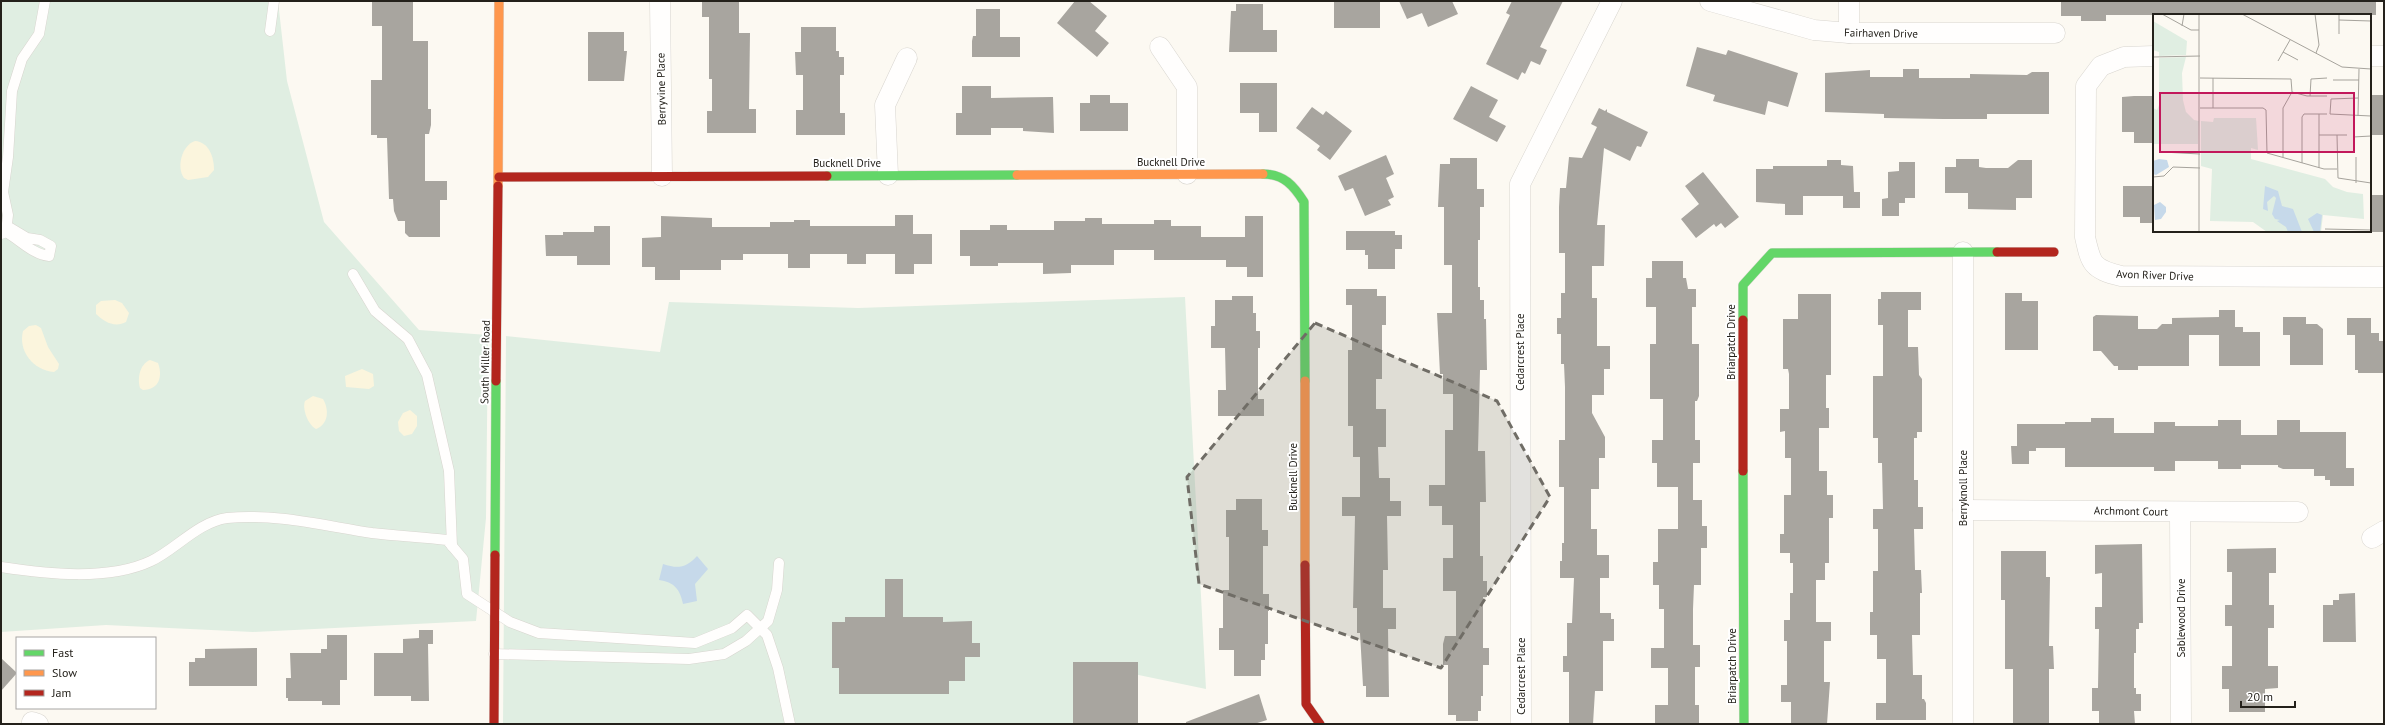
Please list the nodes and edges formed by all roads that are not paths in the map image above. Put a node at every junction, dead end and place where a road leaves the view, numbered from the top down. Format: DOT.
graph roads {
  1 [pos="45,1"];
  2 [pos="274,1"];
  3 [pos="499,1"];
  4 [pos="660,1"];
  5 [pos="1612,1"];
  6 [pos="1710,1"];
  7 [pos="1849,1"];
  8 [pos="270,31"];
  9 [pos="2055,32"];
  10 [pos="1849,33"];
  11 [pos="1160,47"];
  12 [pos="2153,56"];
  13 [pos="2371,56"];
  14 [pos="2384,56"];
  15 [pos="907,58"];
  16 [pos="1187,174"];
  17 [pos="888,175"];
  18 [pos="662,176"];
  19 [pos="499,177"];
  20 [pos="5,231"];
  21 [pos="1962,252"];
  22 [pos="2054,252"];
  23 [pos="352,274"];
  24 [pos="2384,277"];
  25 [pos="1963,510"];
  26 [pos="2180,512"];
  27 [pos="2298,512"];
  28 [pos="452,546"];
  29 [pos="779,563"];
  30 [pos="1,567"];
  31 [pos="494,611"];
  32 [pos="760,628"];
  33 [pos="494,654"];
  34 [pos="494,724"];
  35 [pos="790,724"];
  36 [pos="1320,724"];
  37 [pos="1520,724"];
  38 [pos="1744,724"];
  39 [pos="1963,724"];
  40 [pos="2181,724"];
  1 -- 20 [label="lane"];
  2 -- 8 [label="lane"];
  3 -- 19 [label="street, South Miller Road"];
  4 -- 18 [label="street, Berryvine Place"];
  5 -- 37 [label="street, Cedarcrest Place"];
  6 -- 10 [label="street, Fairhaven Drive"];
  7 -- 10 [label="street"];
  9 -- 10 [label="street, Fairhaven Drive"];
  11 -- 16 [label="street"];
  12 -- 24 [label="street, Avon River Drive"];
  13 -- 14 [label="street"];
  15 -- 17 [label="street"];
  16 -- 17 [label="street, Bucknell Drive"];
  16 -- 36 [label="street, Bucknell Drive"];
  17 -- 18 [label="street, Bucknell Drive"];
  18 -- 19 [label="street, Bucknell Drive"];
  19 -- 31 [label="street, South Miller Road"];
  21 -- 22 [label="street, Briarpatch Drive"];
  21 -- 25 [label="street, Berryknoll Place"];
  21 -- 38 [label="street, Briarpatch Drive"];
  23 -- 28 [label="lane"];
  25 -- 26 [label="street, Archmont Court"];
  25 -- 39 [label="street, Berryknoll Place"];
  26 -- 27 [label="street, Archmont Court"];
  26 -- 40 [label="street, Sablewood Drive"];
  28 -- 30 [label="lane"];
  28 -- 31 [label="lane"];
  29 -- 32 [label="lane"];
  31 -- 32 [label="lane"];
  31 -- 33 [label="street, South Miller Road"];
  32 -- 33 [label="lane"];
  32 -- 35 [label="lane"];
  33 -- 34 [label="street, South Miller Road"];
}
